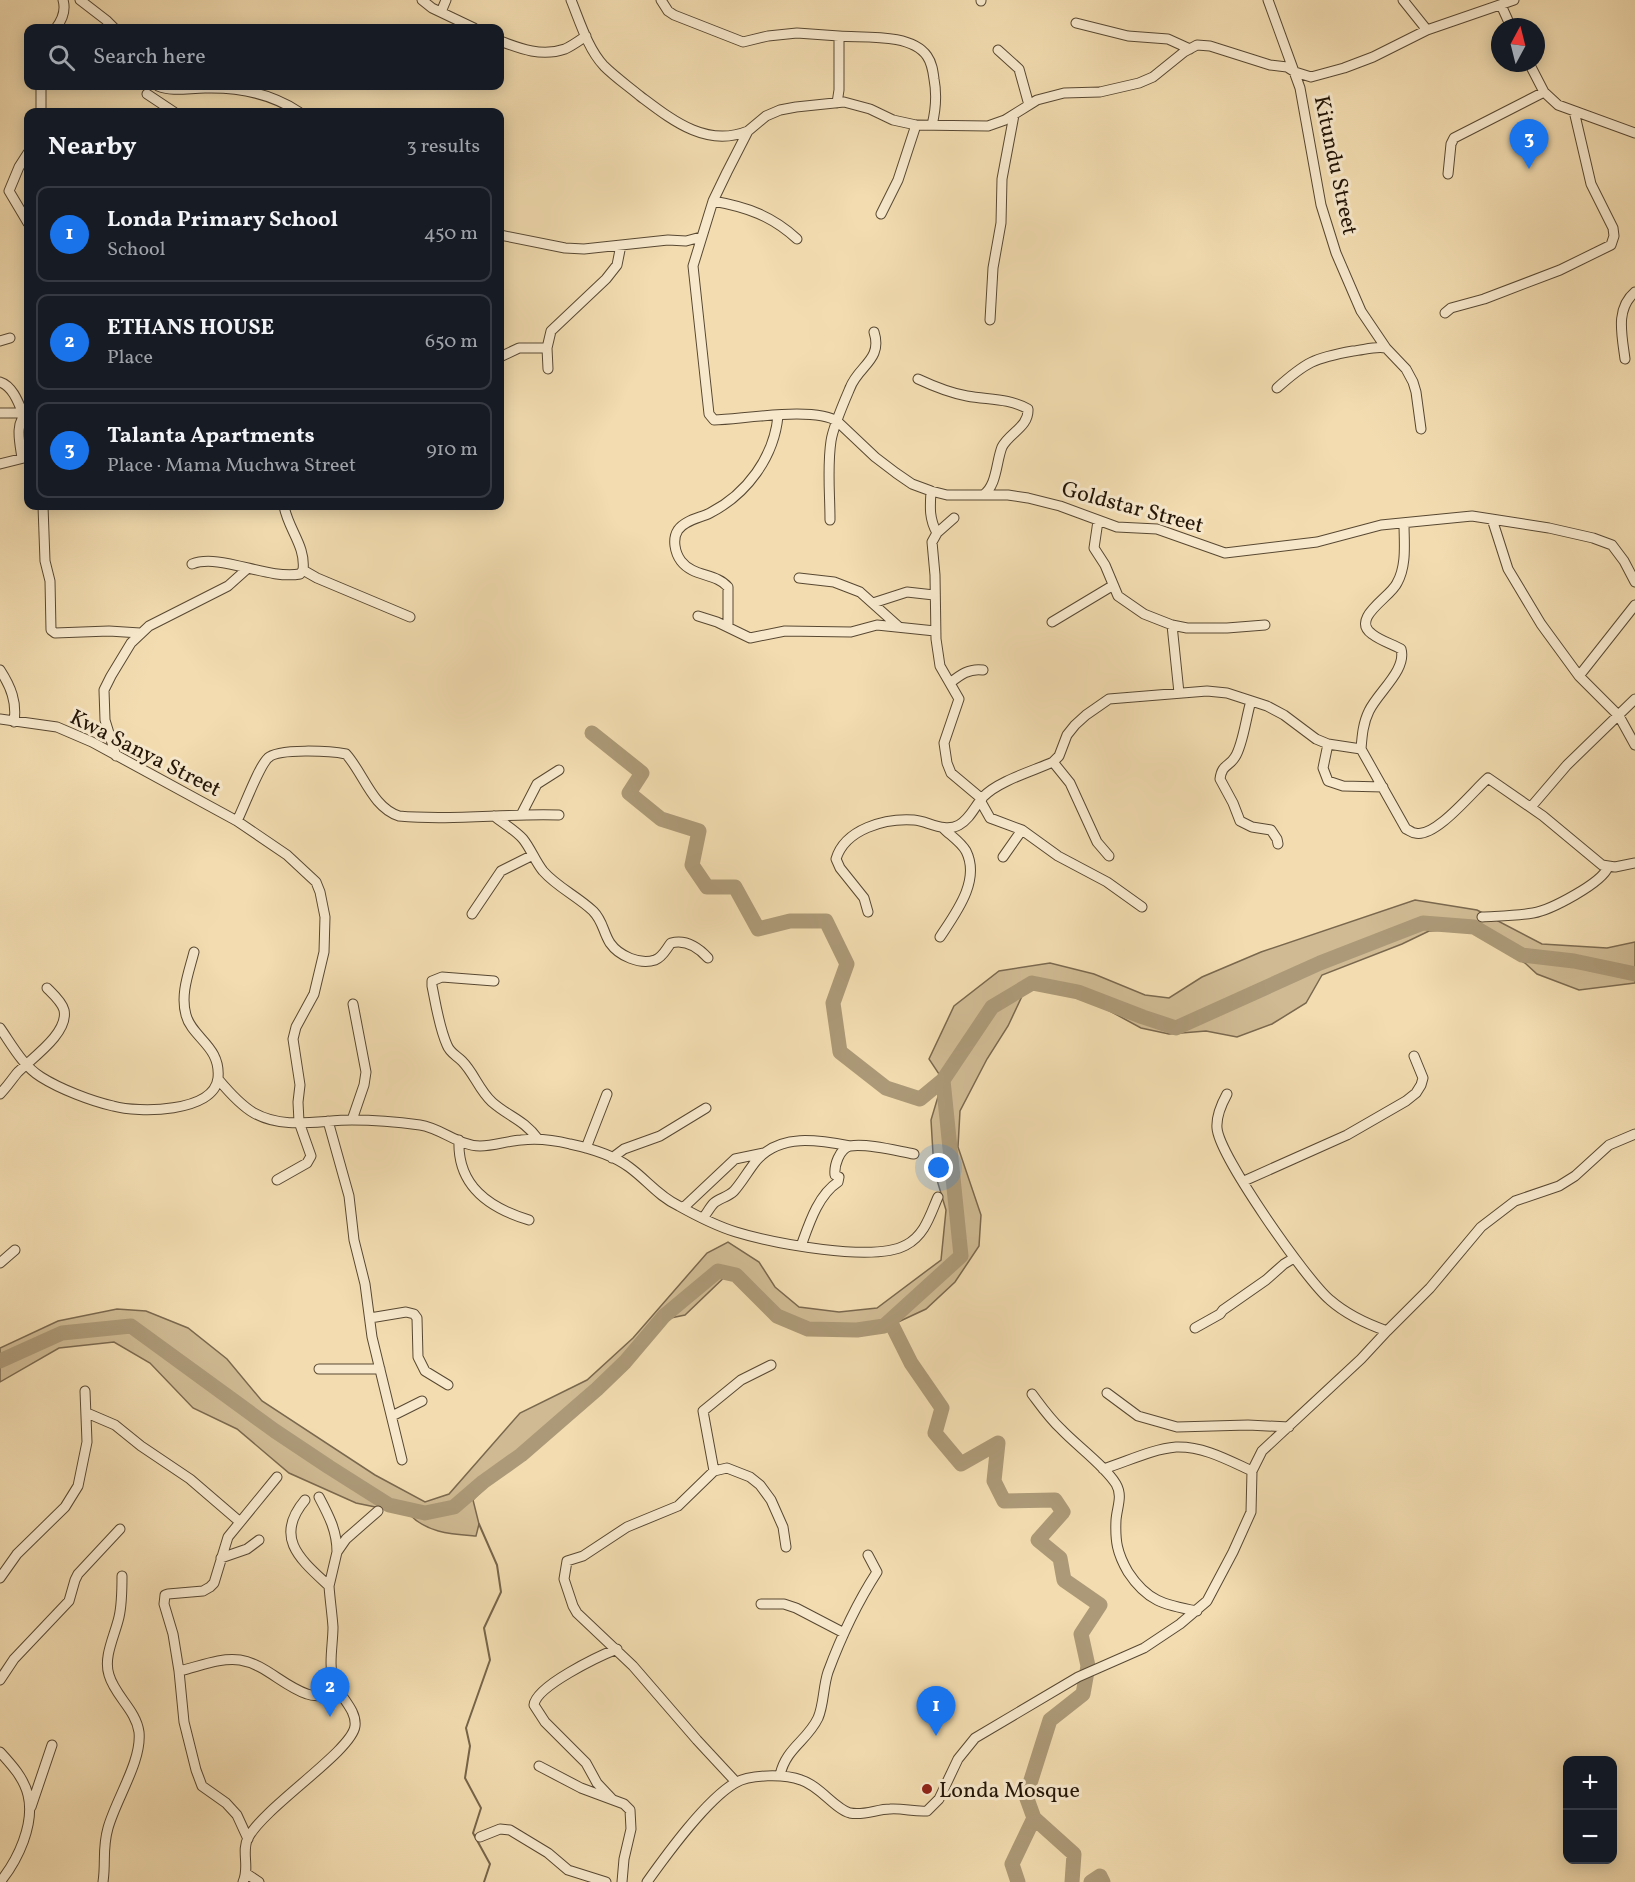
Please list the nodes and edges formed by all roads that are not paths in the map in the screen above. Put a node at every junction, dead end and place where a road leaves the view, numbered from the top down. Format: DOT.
graph roads {
  1 [pos="63,0"];
  2 [pos="80,0"];
  3 [pos="422,0"];
  4 [pos="446,0"];
  5 [pos="571,0"];
  6 [pos="661,0"];
  7 [pos="1268,0"];
  8 [pos="1403,0"];
  9 [pos="1514,0"];
  10 [pos="1501,5"];
  11 [pos="441,12"];
  12 [pos="1507,18"];
  13 [pos="1076,23"];
  14 [pos="58,24"];
  15 [pos="110,24"];
  16 [pos="466,24"];
  17 [pos="1427,30"];
  18 [pos="586,36"];
  19 [pos="839,36"];
  20 [pos="504,42"];
  21 [pos="1190,49"];
  22 [pos="998,50"];
  23 [pos="1295,72"];
  24 [pos="1534,72"];
  25 [pos="41,90"];
  26 [pos="248,90"];
  27 [pos="1544,92"];
  28 [pos="147,94"];
  29 [pos="837,103"];
  30 [pos="1029,105"];
  31 [pos="41,108"];
  32 [pos="168,108"];
  33 [pos="291,108"];
  34 [pos="1574,111"];
  35 [pos="1014,115"];
  36 [pos="916,125"];
  37 [pos="932,125"];
  38 [pos="748,131"];
  39 [pos="1635,133"];
  40 [pos="24,159"];
  41 [pos="1448,174"];
  42 [pos="713,201"];
  43 [pos="881,214"];
  44 [pos="24,216"];
  45 [pos="504,236"];
  46 [pos="701,237"];
  47 [pos="797,239"];
  48 [pos="621,245"];
  49 [pos="1635,292"];
  50 [pos="1445,313"];
  51 [pos="990,320"];
  52 [pos="874,332"];
  53 [pos="547,348"];
  54 [pos="1386,348"];
  55 [pos="504,355"];
  56 [pos="1625,358"];
  57 [pos="548,369"];
  58 [pos="918,379"];
  59 [pos="0,382"];
  60 [pos="1277,388"];
  61 [pos="24,412"];
  62 [pos="0,413"];
  63 [pos="24,414"];
  64 [pos="24,416"];
  65 [pos="778,416"];
  66 [pos="838,422"];
  67 [pos="1421,429"];
  68 [pos="24,452"];
  69 [pos="24,457"];
  70 [pos="0,464"];
  71 [pos="930,491"];
  72 [pos="983,495"];
  73 [pos="43,510"];
  74 [pos="285,510"];
  75 [pos="954,518"];
  76 [pos="1491,519"];
  77 [pos="830,520"];
  78 [pos="1098,520"];
  79 [pos="1404,523"];
  80 [pos="938,533"];
  81 [pos="192,564"];
  82 [pos="247,569"];
  83 [pos="303,570"];
  84 [pos="799,578"];
  85 [pos="1635,582"];
  86 [pos="1113,586"];
  87 [pos="934,595"];
  88 [pos="873,603"];
  89 [pos="1635,605"];
  90 [pos="410,616"];
  91 [pos="698,616"];
  92 [pos="1052,622"];
  93 [pos="1172,625"];
  94 [pos="1265,625"];
  95 [pos="728,627"];
  96 [pos="898,627"];
  97 [pos="935,631"];
  98 [pos="140,633"];
  99 [pos="0,670"];
  100 [pos="983,670"];
  101 [pos="1579,676"];
  102 [pos="950,683"];
  103 [pos="1179,693"];
  104 [pos="1635,699"];
  105 [pos="1251,701"];
  106 [pos="1618,716"];
  107 [pos="0,718"];
  108 [pos="14,722"];
  109 [pos="1328,744"];
  110 [pos="1635,745"];
  111 [pos="1361,749"];
  112 [pos="116,756"];
  113 [pos="1053,762"];
  114 [pos="559,770"];
  115 [pos="1383,787"];
  116 [pos="981,800"];
  117 [pos="1531,807"];
  118 [pos="521,815"];
  119 [pos="559,815"];
  120 [pos="494,816"];
  121 [pos="237,821"];
  122 [pos="943,828"];
  123 [pos="1022,830"];
  124 [pos="1278,844"];
  125 [pos="533,855"];
  126 [pos="1109,856"];
  127 [pos="1003,857"];
  128 [pos="1635,863"];
  129 [pos="1608,867"];
  130 [pos="1142,908"];
  131 [pos="868,912"];
  132 [pos="472,914"];
  133 [pos="1482,917"];
  134 [pos="940,937"];
  135 [pos="194,952"];
  136 [pos="708,958"];
  137 [pos="494,981"];
  138 [pos="47,988"];
  139 [pos="353,1004"];
  140 [pos="0,1028"];
  141 [pos="1414,1056"];
  142 [pos="26,1065"];
  143 [pos="218,1079"];
  144 [pos="0,1094"];
  145 [pos="607,1094"];
  146 [pos="1227,1094"];
  147 [pos="706,1108"];
  148 [pos="352,1120"];
  149 [pos="328,1121"];
  150 [pos="299,1122"];
  151 [pos="1635,1134"];
  152 [pos="538,1139"];
  153 [pos="459,1140"];
  154 [pos="850,1146"];
  155 [pos="586,1148"];
  156 [pos="764,1153"];
  157 [pos="914,1154"];
  158 [pos="612,1158"];
  159 [pos="277,1180"];
  160 [pos="1244,1181"];
  161 [pos="938,1197"];
  162 [pos="683,1208"];
  163 [pos="703,1218"];
  164 [pos="529,1220"];
  165 [pos="801,1246"];
  166 [pos="15,1250"];
  167 [pos="1294,1258"];
  168 [pos="0,1263"];
  169 [pos="370,1318"];
  170 [pos="1195,1328"];
  171 [pos="1387,1330"];
  172 [pos="771,1365"];
  173 [pos="319,1369"];
  174 [pos="380,1369"];
  175 [pos="448,1385"];
  176 [pos="85,1391"];
  177 [pos="1107,1393"];
  178 [pos="1032,1394"];
  179 [pos="422,1401"];
  180 [pos="87,1413"];
  181 [pos="392,1416"];
  182 [pos="1289,1427"];
  183 [pos="402,1460"];
  184 [pos="1103,1469"];
  185 [pos="714,1471"];
  186 [pos="1252,1471"];
  187 [pos="277,1477"];
  188 [pos="319,1497"];
  189 [pos="305,1500"];
  190 [pos="378,1511"];
  191 [pos="240,1521"];
  192 [pos="120,1530"];
  193 [pos="259,1540"];
  194 [pos="786,1546"];
  195 [pos="337,1552"];
  196 [pos="868,1555"];
  197 [pos="221,1558"];
  198 [pos="4,1563"];
  199 [pos="122,1576"];
  200 [pos="0,1578"];
  201 [pos="330,1586"];
  202 [pos="760,1604"];
  203 [pos="1197,1611"];
  204 [pos="844,1634"];
  205 [pos="617,1649"];
  206 [pos="180,1671"];
  207 [pos="0,1680"];
  208 [pos="339,1692"];
  209 [pos="52,1745"];
  210 [pos="0,1752"];
  211 [pos="539,1766"];
  212 [pos="780,1775"];
  213 [pos="736,1782"];
  214 [pos="613,1800"];
  215 [pos="29,1812"];
  216 [pos="480,1837"];
  217 [pos="248,1839"];
  218 [pos="245,1878"];
  219 [pos="0,1882"];
  220 [pos="103,1882"];
  221 [pos="259,1882"];
  222 [pos="606,1882"];
  223 [pos="622,1882"];
  224 [pos="647,1882"];
  1 -- 14 [label="street"];
  2 -- 15 [label="street"];
  3 -- 11 [label="street"];
  4 -- 11 [label="street"];
  5 -- 18 [label="street"];
  6 -- 19 [label="street"];
  7 -- 23 [label="street, Kitundu Street"];
  8 -- 17 [label="street"];
  9 -- 10 [label="street"];
  10 -- 12 [label="street"];
  10 -- 17 [label="street"];
  11 -- 16 [label="street"];
  13 -- 21 [label="street"];
  17 -- 23 [label="street"];
  18 -- 20 [label="street"];
  18 -- 38 [label="street"];
  19 -- 29 [label="street"];
  19 -- 37 [label="street"];
  21 -- 23 [label="street"];
  21 -- 30 [label="street"];
  22 -- 30 [label="street"];
  23 -- 54 [label="street, Kitundu Street"];
  24 -- 27 [label="street"];
  25 -- 31 [label="street"];
  26 -- 33 [label="street"];
  27 -- 34 [label="street"];
  27 -- 41 [label="street"];
  28 -- 32 [label="street"];
  29 -- 36 [label="street"];
  29 -- 38 [label="street"];
  30 -- 35 [label="street"];
  34 -- 39 [label="street"];
  34 -- 50 [label="street"];
  35 -- 37 [label="street"];
  35 -- 51 [label="street"];
  36 -- 37 [label="street"];
  36 -- 43 [label="street"];
  38 -- 42 [label="street"];
  40 -- 44 [label="street"];
  42 -- 46 [label="street"];
  42 -- 47 [label="street"];
  45 -- 48 [label="street"];
  46 -- 48 [label="street"];
  46 -- 65 [label="street"];
  48 -- 53 [label="street"];
  49 -- 56 [label="street"];
  52 -- 66 [label="street"];
  53 -- 55 [label="street"];
  53 -- 57 [label="street"];
  54 -- 60 [label="street"];
  54 -- 67 [label="street, Kitundu Street"];
  58 -- 72 [label="street"];
  59 -- 61 [label="street"];
  62 -- 63 [label="street"];
  64 -- 68 [label="street"];
  65 -- 66 [label="street"];
  65 -- 95 [label="street"];
  66 -- 71 [label="street, Goldstar Street"];
  66 -- 77 [label="street"];
  69 -- 70 [label="street"];
  71 -- 72 [label="street, Goldstar Street"];
  71 -- 80 [label="street"];
  72 -- 78 [label="street, Goldstar Street"];
  73 -- 98 [label="street"];
  74 -- 83 [label="street"];
  75 -- 80 [label="street"];
  76 -- 79 [label="street, Goldstar Street"];
  76 -- 85 [label="street, Goldstar Street"];
  76 -- 101 [label="street"];
  78 -- 79 [label="street, Goldstar Street"];
  78 -- 86 [label="street"];
  79 -- 111 [label="street"];
  80 -- 87 [label="street"];
  81 -- 82 [label="street"];
  82 -- 83 [label="street"];
  82 -- 98 [label="street"];
  83 -- 90 [label="street"];
  84 -- 88 [label="street"];
  86 -- 92 [label="street"];
  86 -- 93 [label="street"];
  87 -- 88 [label="street"];
  87 -- 97 [label="street"];
  88 -- 96 [label="street"];
  89 -- 101 [label="street"];
  91 -- 95 [label="street"];
  93 -- 94 [label="street"];
  93 -- 103 [label="street"];
  95 -- 96 [label="street"];
  96 -- 97 [label="street"];
  97 -- 102 [label="street"];
  98 -- 112 [label="street"];
  99 -- 108 [label="street"];
  100 -- 102 [label="street"];
  101 -- 106 [label="street"];
  102 -- 116 [label="street"];
  103 -- 105 [label="street"];
  103 -- 113 [label="street"];
  104 -- 106 [label="street"];
  105 -- 109 [label="street"];
  105 -- 124 [label="street"];
  106 -- 110 [label="street"];
  106 -- 117 [label="street"];
  107 -- 108 [label="street, Kwa Sanya Street"];
  108 -- 112 [label="street, Kwa Sanya Street"];
  109 -- 111 [label="street"];
  109 -- 115 [label="street"];
  111 -- 115 [label="street"];
  112 -- 121 [label="street, Kwa Sanya Street"];
  113 -- 116 [label="street"];
  113 -- 126 [label="street"];
  114 -- 118 [label="street"];
  115 -- 117 [label="street"];
  116 -- 122 [label="street"];
  116 -- 123 [label="street"];
  117 -- 129 [label="street"];
  118 -- 119 [label="street"];
  118 -- 120 [label="street"];
  120 -- 121 [label="street"];
  120 -- 125 [label="street"];
  121 -- 150 [label="street, Kwa Sanya Street"];
  122 -- 131 [label="street"];
  122 -- 134 [label="street"];
  123 -- 127 [label="street"];
  123 -- 130 [label="street"];
  125 -- 132 [label="street"];
  125 -- 136 [label="street"];
  128 -- 129 [label="street"];
  129 -- 133 [label="street"];
  135 -- 143 [label="street"];
  137 -- 152 [label="street"];
  138 -- 142 [label="street"];
  139 -- 148 [label="street"];
  140 -- 142 [label="street"];
  141 -- 160 [label="street"];
  142 -- 143 [label="street"];
  142 -- 144 [label="street"];
  143 -- 150 [label="street"];
  145 -- 155 [label="street"];
  146 -- 160 [label="street"];
  147 -- 158 [label="street"];
  148 -- 149 [label="street"];
  148 -- 153 [label="street"];
  149 -- 150 [label="street"];
  149 -- 169 [label="street"];
  150 -- 159 [label="street"];
  151 -- 171 [label="street"];
  152 -- 153 [label="street"];
  152 -- 155 [label="street"];
  153 -- 164 [label="street"];
  154 -- 156 [label="street"];
  154 -- 157 [label="street"];
  154 -- 165 [label="street"];
  155 -- 158 [label="street"];
  156 -- 162 [label="street"];
  156 -- 163 [label="street"];
  158 -- 162 [label="street"];
  160 -- 167 [label="street"];
  161 -- 165 [label="street"];
  162 -- 163 [label="street"];
  163 -- 165 [label="street"];
  166 -- 168 [label="street"];
  167 -- 170 [label="street"];
  167 -- 171 [label="street"];
  169 -- 174 [label="street"];
  169 -- 175 [label="street"];
  171 -- 182 [label="street"];
  172 -- 185 [label="street"];
  173 -- 174 [label="street"];
  174 -- 181 [label="street"];
  176 -- 180 [label="street"];
  177 -- 182 [label="street"];
  178 -- 184 [label="street"];
  179 -- 181 [label="street"];
  180 -- 191 [label="street"];
  180 -- 198 [label="street"];
  181 -- 183 [label="street"];
  182 -- 186 [label="street"];
  184 -- 186 [label="street"];
  184 -- 203 [label="street"];
  185 -- 194 [label="street"];
  185 -- 205 [label="street"];
  186 -- 203 [label="street"];
  187 -- 191 [label="street"];
  188 -- 195 [label="street"];
  189 -- 201 [label="street"];
  190 -- 195 [label="street"];
  191 -- 197 [label="street"];
  192 -- 207 [label="street"];
  193 -- 197 [label="street"];
  195 -- 201 [label="street"];
  196 -- 204 [label="street"];
  197 -- 206 [label="street"];
  198 -- 200 [label="street"];
  199 -- 220 [label="street"];
  201 -- 208 [label="street"];
  202 -- 204 [label="street"];
  203 -- 212 [label="street"];
  204 -- 212 [label="street"];
  205 -- 213 [label="street"];
  205 -- 214 [label="street"];
  206 -- 208 [label="street"];
  206 -- 217 [label="street"];
  208 -- 217 [label="street"];
  209 -- 215 [label="street"];
  210 -- 215 [label="street"];
  211 -- 214 [label="street"];
  212 -- 213 [label="street"];
  213 -- 224 [label="street"];
  214 -- 223 [label="street"];
  215 -- 219 [label="street"];
  216 -- 222 [label="street"];
  217 -- 218 [label="street"];
  218 -- 221 [label="street"];
}
